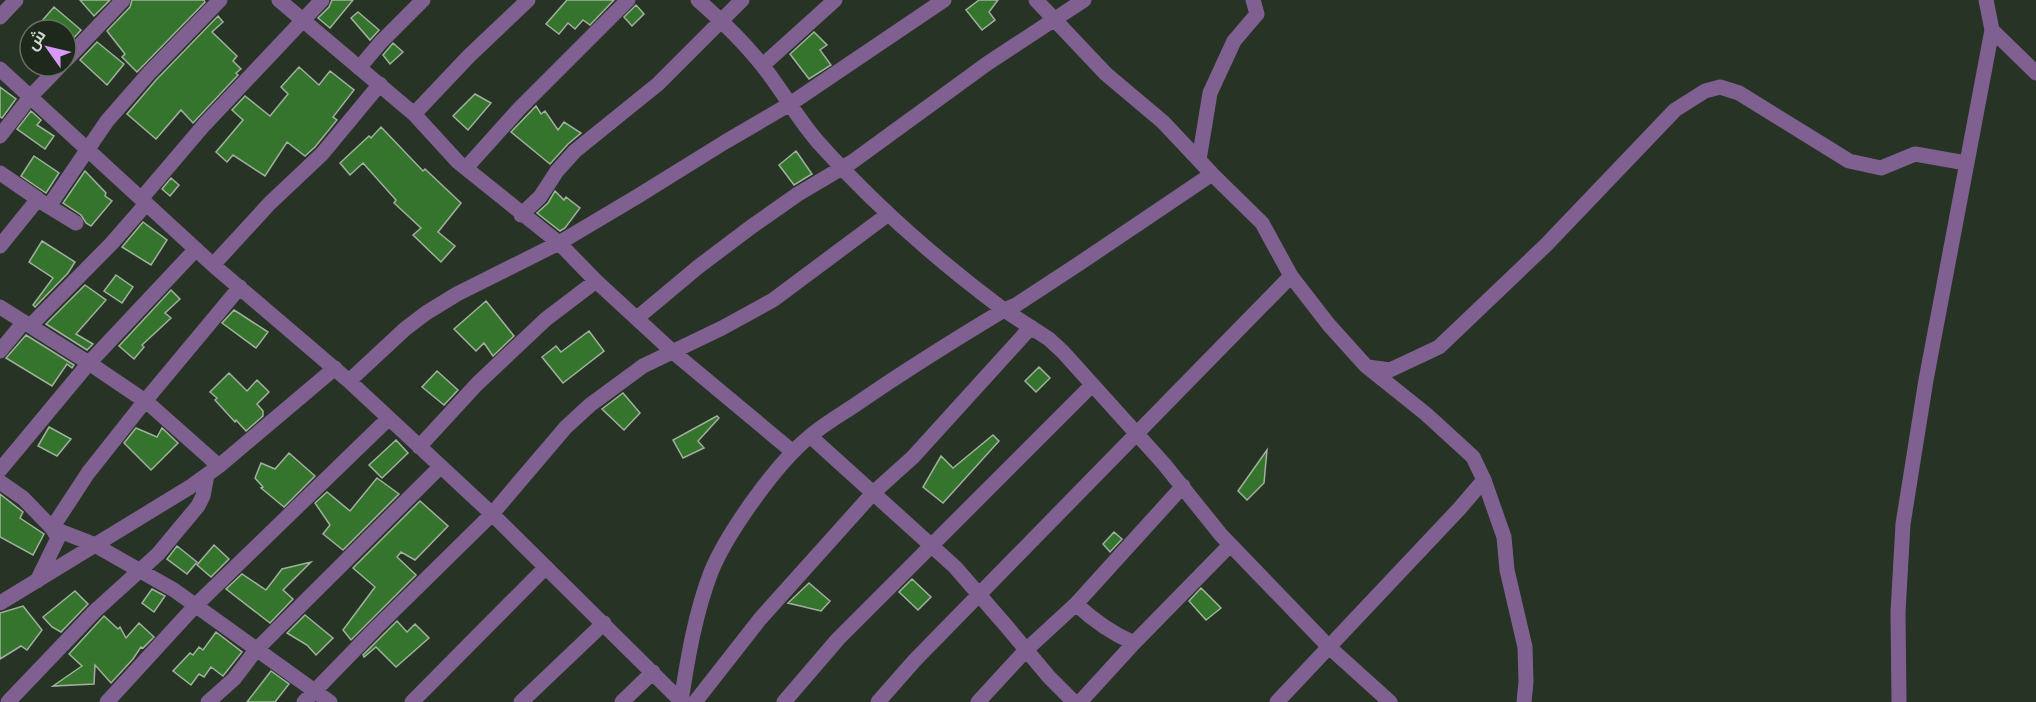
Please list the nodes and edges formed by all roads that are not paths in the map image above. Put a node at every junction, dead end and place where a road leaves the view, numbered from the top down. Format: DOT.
graph roads {
  1 [pos="16,0"];
  2 [pos="123,0"];
  3 [pos="220,0"];
  4 [pos="279,0"];
  5 [pos="322,0"];
  6 [pos="423,0"];
  7 [pos="528,0"];
  8 [pos="628,0"];
  9 [pos="698,0"];
  10 [pos="742,0"];
  11 [pos="835,0"];
  12 [pos="944,0"];
  13 [pos="1036,0"];
  14 [pos="1084,0"];
  15 [pos="1253,0"];
  16 [pos="1986,0"];
  17 [pos="0,17"];
  18 [pos="1056,19"];
  19 [pos="303,20"];
  20 [pos="722,22"];
  21 [pos="1992,30"];
  22 [pos="78,47"];
  23 [pos="763,65"];
  24 [pos="359,68"];
  25 [pos="0,69"];
  26 [pos="2036,73"];
  27 [pos="48,78"];
  28 [pos="381,84"];
  29 [pos="30,96"];
  30 [pos="790,104"];
  31 [pos="414,114"];
  32 [pos="0,136"];
  33 [pos="87,149"];
  34 [pos="1199,160"];
  35 [pos="1966,163"];
  36 [pos="466,168"];
  37 [pos="842,168"];
  38 [pos="0,173"];
  39 [pos="1212,174"];
  40 [pos="144,201"];
  41 [pos="43,202"];
  42 [pos="521,215"];
  43 [pos="887,215"];
  44 [pos="76,224"];
  45 [pos="559,243"];
  46 [pos="0,246"];
  47 [pos="196,249"];
  48 [pos="213,264"];
  49 [pos="1291,276"];
  50 [pos="596,281"];
  51 [pos="240,288"];
  52 [pos="0,308"];
  53 [pos="1004,310"];
  54 [pos="637,318"];
  55 [pos="26,324"];
  56 [pos="1031,327"];
  57 [pos="0,351"];
  58 [pos="673,352"];
  59 [pos="89,363"];
  60 [pos="1366,366"];
  61 [pos="335,368"];
  62 [pos="349,381"];
  63 [pos="1092,385"];
  64 [pos="145,401"];
  65 [pos="389,418"];
  66 [pos="1137,434"];
  67 [pos="810,436"];
  68 [pos="419,447"];
  69 [pos="793,452"];
  70 [pos="440,467"];
  71 [pos="0,470"];
  72 [pos="213,470"];
  73 [pos="1484,480"];
  74 [pos="0,482"];
  75 [pos="1183,486"];
  76 [pos="873,493"];
  77 [pos="492,514"];
  78 [pos="52,528"];
  79 [pos="93,544"];
  80 [pos="931,544"];
  81 [pos="1230,545"];
  82 [pos="546,567"];
  83 [pos="141,571"];
  84 [pos="37,580"];
  85 [pos="980,594"];
  86 [pos="0,603"];
  87 [pos="1076,604"];
  88 [pos="195,606"];
  89 [pos="604,623"];
  90 [pos="1134,643"];
  91 [pos="1329,647"];
  92 [pos="256,650"];
  93 [pos="1026,650"];
  94 [pos="653,672"];
  95 [pos="315,691"];
  96 [pos="8,702"];
  97 [pos="107,702"];
  98 [pos="208,702"];
  99 [pos="304,702"];
  100 [pos="330,702"];
  101 [pos="412,702"];
  102 [pos="522,702"];
  103 [pos="622,702"];
  104 [pos="686,702"];
  105 [pos="784,702"];
  106 [pos="878,702"];
  107 [pos="978,702"];
  108 [pos="1074,702"];
  109 [pos="1080,702"];
  110 [pos="1277,702"];
  111 [pos="1390,702"];
  112 [pos="1524,702"];
  113 [pos="1899,702"];
  1 -- 17 [label="street"];
  2 -- 22 [label="street"];
  3 -- 33 [label="street"];
  4 -- 19 [label="street"];
  5 -- 19 [label="street"];
  6 -- 24 [label="street"];
  7 -- 31 [label="street"];
  8 -- 36 [label="street"];
  9 -- 20 [label="street"];
  10 -- 20 [label="street"];
  11 -- 23 [label="street"];
  12 -- 30 [label="street"];
  13 -- 18 [label="street"];
  14 -- 18 [label="street"];
  15 -- 34 [label="street"];
  16 -- 21 [label="street"];
  18 -- 34 [label="street"];
  18 -- 37 [label="street"];
  19 -- 24 [label="street"];
  19 -- 40 [label="street"];
  20 -- 23 [label="street"];
  20 -- 42 [label="street"];
  21 -- 26 [label="street"];
  21 -- 35 [label="street"];
  23 -- 30 [label="street"];
  24 -- 28 [label="street"];
  25 -- 29 [label="street"];
  27 -- 29 [label="street"];
  28 -- 31 [label="street"];
  28 -- 48 [label="street"];
  29 -- 32 [label="street"];
  29 -- 33 [label="street"];
  30 -- 37 [label="street"];
  30 -- 45 [label="street"];
  31 -- 36 [label="street"];
  33 -- 40 [label="street"];
  33 -- 41 [label="street"];
  34 -- 39 [label="street"];
  35 -- 60 [label="street"];
  35 -- 113 [label="street"];
  36 -- 42 [label="street"];
  37 -- 43 [label="street"];
  37 -- 54 [label="street"];
  38 -- 41 [label="street"];
  39 -- 49 [label="street"];
  39 -- 53 [label="street"];
  40 -- 47 [label="street"];
  40 -- 55 [label="street"];
  41 -- 44 [label="street"];
  41 -- 46 [label="street"];
  42 -- 45 [label="street"];
  43 -- 53 [label="street"];
  43 -- 58 [label="street"];
  45 -- 50 [label="street"];
  45 -- 62 [label="street"];
  47 -- 48 [label="street"];
  47 -- 59 [label="street"];
  48 -- 51 [label="street"];
  49 -- 60 [label="street"];
  49 -- 66 [label="street"];
  50 -- 54 [label="street"];
  50 -- 68 [label="street"];
  51 -- 61 [label="street"];
  51 -- 64 [label="street"];
  52 -- 55 [label="street"];
  53 -- 56 [label="street"];
  53 -- 67 [label="street"];
  54 -- 58 [label="street"];
  55 -- 57 [label="street"];
  55 -- 59 [label="street"];
  56 -- 63 [label="street"];
  56 -- 76 [label="street"];
  58 -- 69 [label="street"];
  58 -- 77 [label="street"];
  59 -- 64 [label="street"];
  59 -- 71 [label="street"];
  60 -- 73 [label="street"];
  61 -- 62 [label="street"];
  61 -- 72 [label="street"];
  62 -- 65 [label="street"];
  63 -- 66 [label="street"];
  63 -- 80 [label="street"];
  64 -- 72 [label="street"];
  64 -- 78 [label="street"];
  65 -- 68 [label="street"];
  65 -- 88 [label="street"];
  66 -- 75 [label="street"];
  66 -- 85 [label="street"];
  67 -- 69 [label="street"];
  67 -- 76 [label="street"];
  68 -- 70 [label="street"];
  69 -- 104 [label="street"];
  70 -- 77 [label="street"];
  70 -- 92 [label="street"];
  72 -- 79 [label="street"];
  72 -- 83 [label="street"];
  73 -- 91 [label="street"];
  73 -- 112 [label="street"];
  74 -- 78 [label="street"];
  75 -- 81 [label="street"];
  75 -- 87 [label="street"];
  76 -- 80 [label="street"];
  76 -- 104 [label="street"];
  77 -- 82 [label="street"];
  77 -- 95 [label="street"];
  78 -- 79 [label="street"];
  78 -- 84 [label="street"];
  79 -- 83 [label="street"];
  79 -- 84 [label="street"];
  80 -- 85 [label="street"];
  80 -- 105 [label="street"];
  81 -- 90 [label="street"];
  81 -- 91 [label="street"];
  82 -- 89 [label="street"];
  82 -- 101 [label="street"];
  83 -- 88 [label="street"];
  83 -- 96 [label="street"];
  84 -- 86 [label="street"];
  85 -- 93 [label="street"];
  85 -- 106 [label="street"];
  87 -- 90 [label="street"];
  87 -- 93 [label="street"];
  88 -- 92 [label="street"];
  88 -- 97 [label="street"];
  89 -- 94 [label="street"];
  89 -- 102 [label="street"];
  90 -- 109 [label="street"];
  91 -- 110 [label="street"];
  91 -- 111 [label="street"];
  92 -- 95 [label="street"];
  92 -- 98 [label="street"];
  93 -- 107 [label="street"];
  93 -- 108 [label="street"];
  94 -- 103 [label="street"];
  94 -- 104 [label="street"];
  95 -- 99 [label="street"];
  95 -- 100 [label="street"];
}
